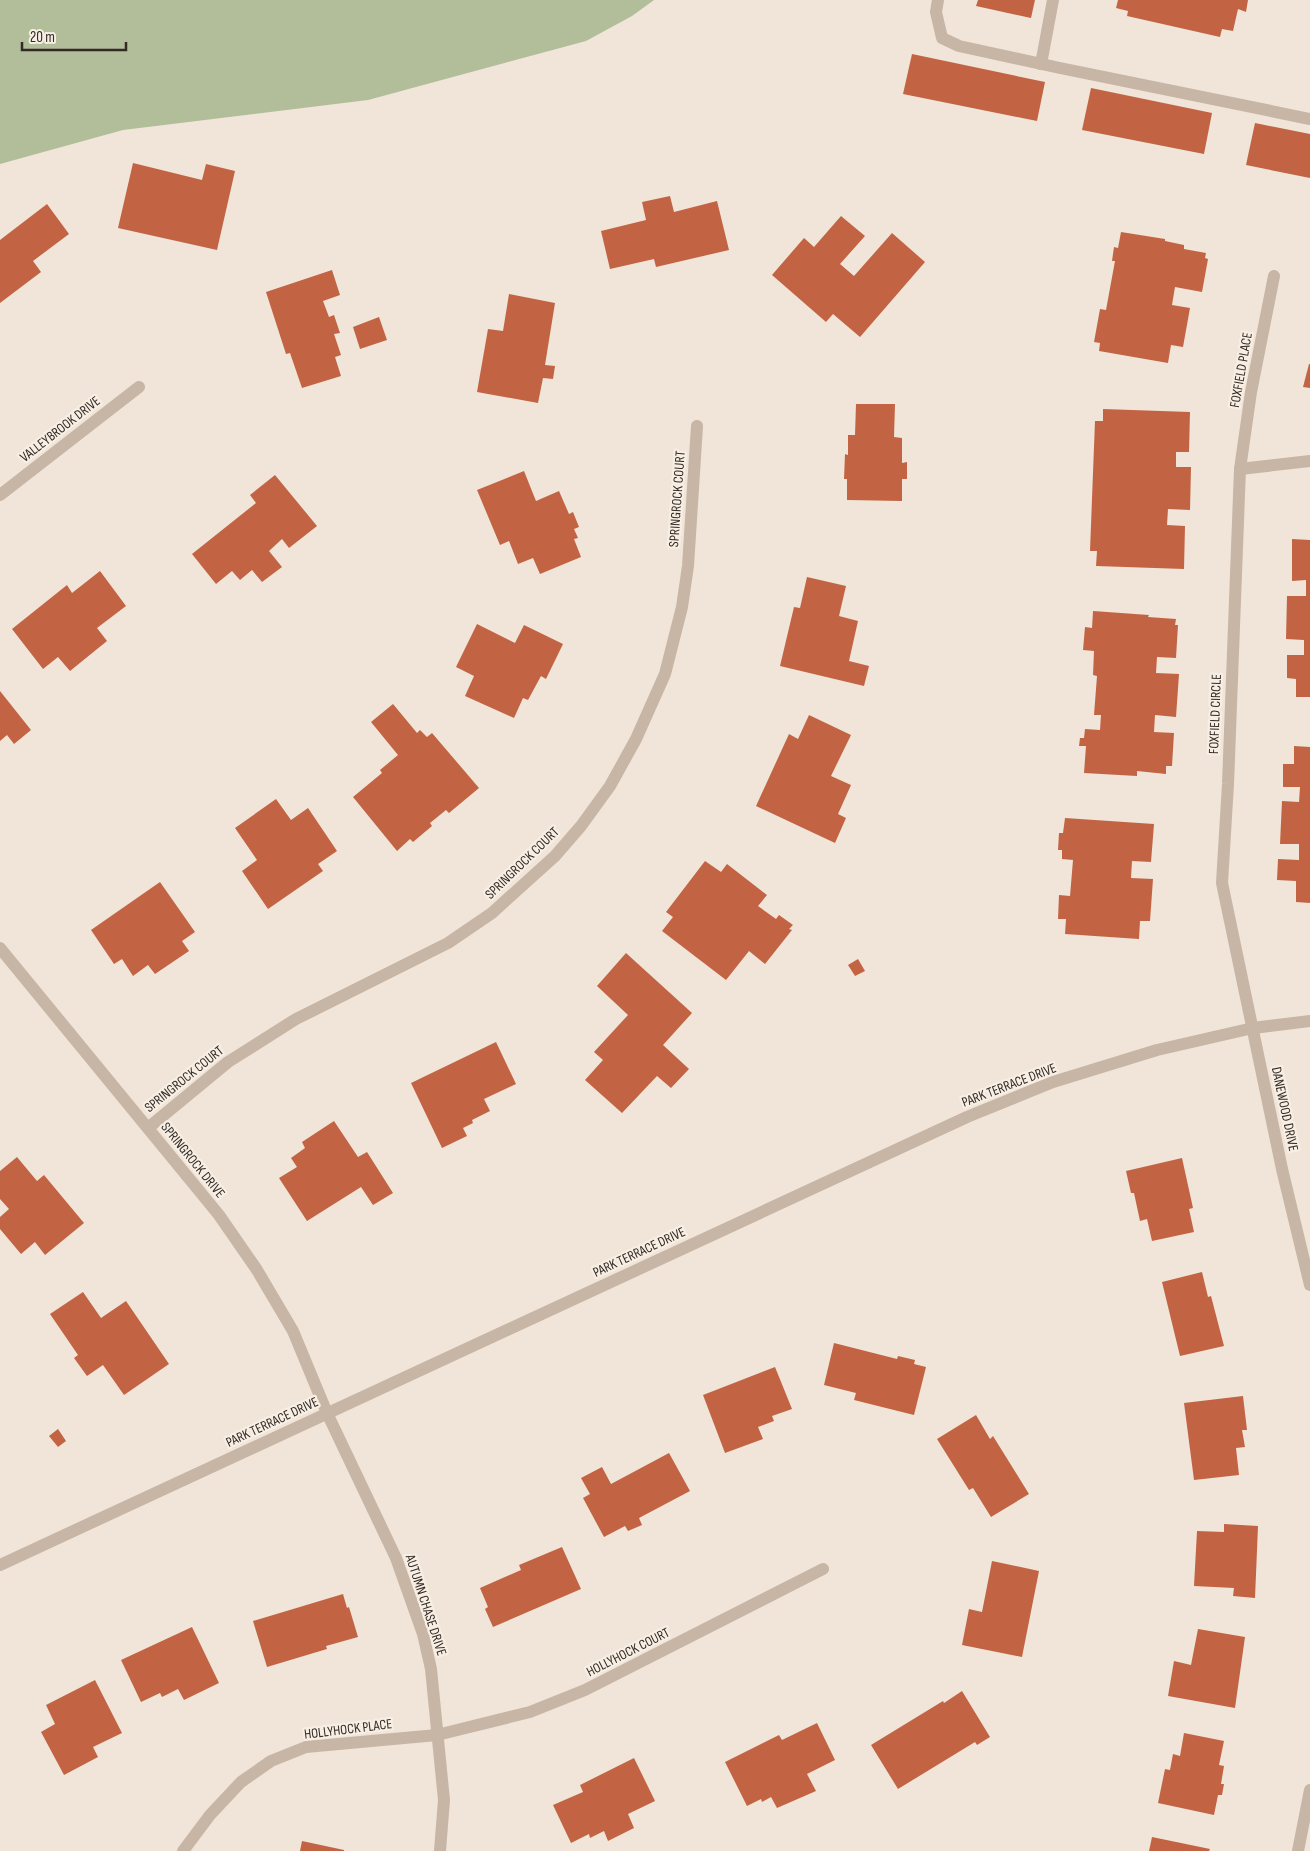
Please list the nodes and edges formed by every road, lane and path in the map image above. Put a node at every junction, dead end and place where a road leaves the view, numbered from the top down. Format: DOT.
graph roads {
  1 [pos="938,0"];
  2 [pos="1053,0"];
  3 [pos="1041,64"];
  4 [pos="1310,119"];
  5 [pos="1274,276"];
  6 [pos="139,387"];
  7 [pos="697,426"];
  8 [pos="1310,461"];
  9 [pos="1240,469"];
  10 [pos="0,495"];
  11 [pos="0,948"];
  12 [pos="1310,1021"];
  13 [pos="1253,1028"];
  14 [pos="148,1128"];
  15 [pos="1310,1285"];
  16 [pos="327,1413"];
  17 [pos="0,1565"];
  18 [pos="823,1569"];
  19 [pos="437,1735"];
  20 [pos="1310,1790"];
  21 [pos="183,1851"];
  22 [pos="440,1851"];
  23 [pos="1298,1851"];
  1 -- 3 [label="street"];
  2 -- 3 [label="street"];
  3 -- 4 [label="street"];
  5 -- 9 [label="street, FOXFIELD PLACE"];
  6 -- 10 [label="street, VALLEYBROOK DRIVE"];
  7 -- 14 [label="street, SPRINGROCK COURT"];
  8 -- 9 [label="street"];
  9 -- 13 [label="street, FOXFIELD CIRCLE"];
  11 -- 14 [label="street, SPRINGROCK DRIVE"];
  12 -- 13 [label="street, PARK TERRACE DRIVE"];
  13 -- 15 [label="street, DANEWOOD DRIVE"];
  13 -- 16 [label="street, PARK TERRACE DRIVE"];
  14 -- 16 [label="street, SPRINGROCK DRIVE"];
  16 -- 17 [label="street, PARK TERRACE DRIVE"];
  16 -- 19 [label="street, AUTUMN CHASE DRIVE"];
  18 -- 19 [label="street, HOLLYHOCK COURT"];
  19 -- 21 [label="street, HOLLYHOCK PLACE"];
  19 -- 22 [label="street, AUTUMN CHASE DRIVE"];
  20 -- 23 [label="street"];
}
